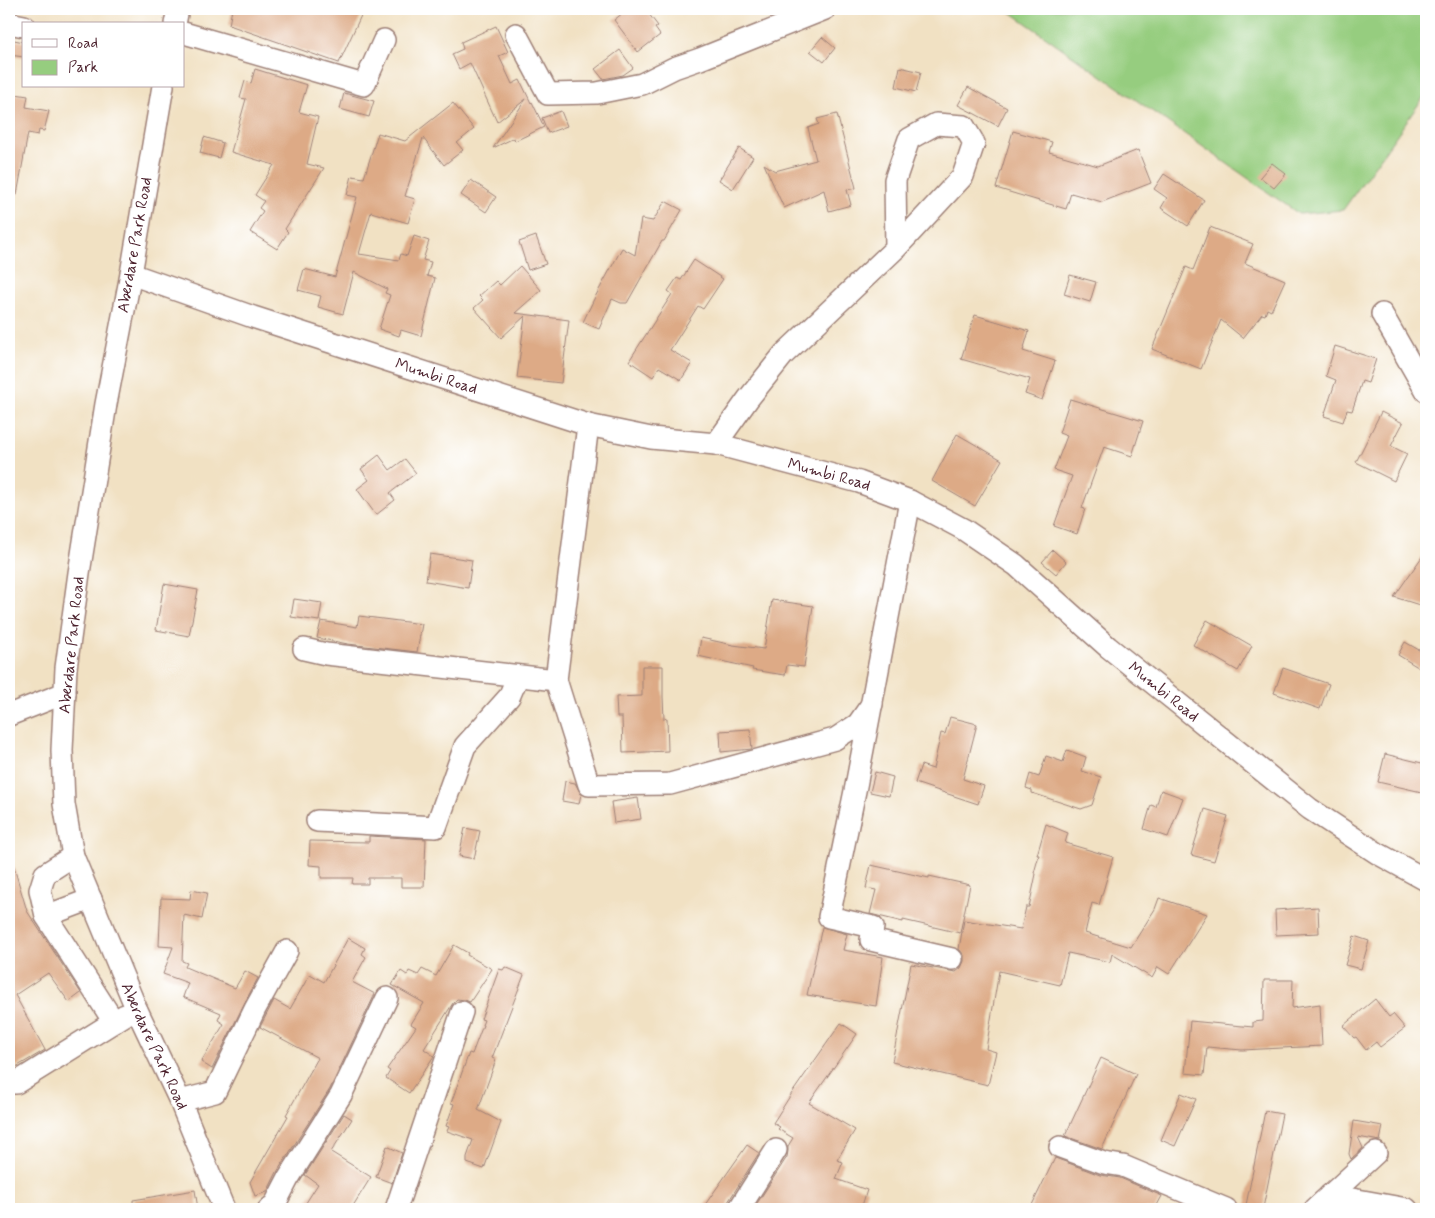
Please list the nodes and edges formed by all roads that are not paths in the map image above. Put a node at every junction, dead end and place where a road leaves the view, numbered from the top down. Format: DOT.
graph roads {
  1 [pos="178,9"];
  2 [pos="825,9"];
  3 [pos="175,22"];
  4 [pos="9,24"];
  5 [pos="22,26"];
  6 [pos="185,34"];
  7 [pos="516,34"];
  8 [pos="384,40"];
  9 [pos="163,88"];
  10 [pos="896,248"];
  11 [pos="130,274"];
  12 [pos="1382,314"];
  13 [pos="1426,391"];
  14 [pos="588,424"];
  15 [pos="716,444"];
  16 [pos="910,501"];
  17 [pos="304,649"];
  18 [pos="518,676"];
  19 [pos="556,680"];
  20 [pos="65,693"];
  21 [pos="872,704"];
  22 [pos="9,715"];
  23 [pos="317,821"];
  24 [pos="73,856"];
  25 [pos="1426,880"];
  26 [pos="91,899"];
  27 [pos="46,916"];
  28 [pos="287,951"];
  29 [pos="952,959"];
  30 [pos="387,998"];
  31 [pos="136,1008"];
  32 [pos="462,1012"];
  33 [pos="114,1022"];
  34 [pos="9,1083"];
  35 [pos="180,1101"];
  36 [pos="1060,1147"];
  37 [pos="776,1150"];
  38 [pos="1376,1153"];
  39 [pos="1322,1202"];
  40 [pos="743,1208"];
  41 [pos="224,1209"];
  42 [pos="269,1209"];
  43 [pos="396,1209"];
  44 [pos="1226,1209"];
  45 [pos="1408,1209"];
  1 -- 3 [label="street"];
  2 -- 7 [label="street"];
  4 -- 5 [label="street"];
  6 -- 8 [label="street"];
  9 -- 11 [label="street, Aberdare Park Road"];
  10 -- 10 [label="street"];
  10 -- 15 [label="street"];
  11 -- 14 [label="street, Mumbi Road"];
  11 -- 20 [label="street, Aberdare Park Road"];
  12 -- 13 [label="street"];
  14 -- 15 [label="street, Mumbi Road"];
  14 -- 19 [label="street"];
  15 -- 16 [label="street, Mumbi Road"];
  16 -- 21 [label="street"];
  16 -- 25 [label="street, Mumbi Road"];
  17 -- 18 [label="street"];
  18 -- 19 [label="street"];
  18 -- 23 [label="street"];
  19 -- 21 [label="street"];
  20 -- 22 [label="street"];
  20 -- 24 [label="street, Aberdare Park Road"];
  21 -- 29 [label="street"];
  24 -- 26 [label="street, Aberdare Park Road"];
  24 -- 27 [label="street"];
  26 -- 27 [label="street"];
  26 -- 31 [label="street, Aberdare Park Road"];
  27 -- 33 [label="street"];
  28 -- 35 [label="street"];
  30 -- 42 [label="street"];
  31 -- 33 [label="street"];
  31 -- 35 [label="street, Aberdare Park Road"];
  32 -- 43 [label="street"];
  33 -- 34 [label="street"];
  35 -- 41 [label="street, Aberdare Park Road"];
  36 -- 44 [label="street"];
  37 -- 40 [label="street"];
  38 -- 39 [label="street"];
  39 -- 45 [label="street"];
}
